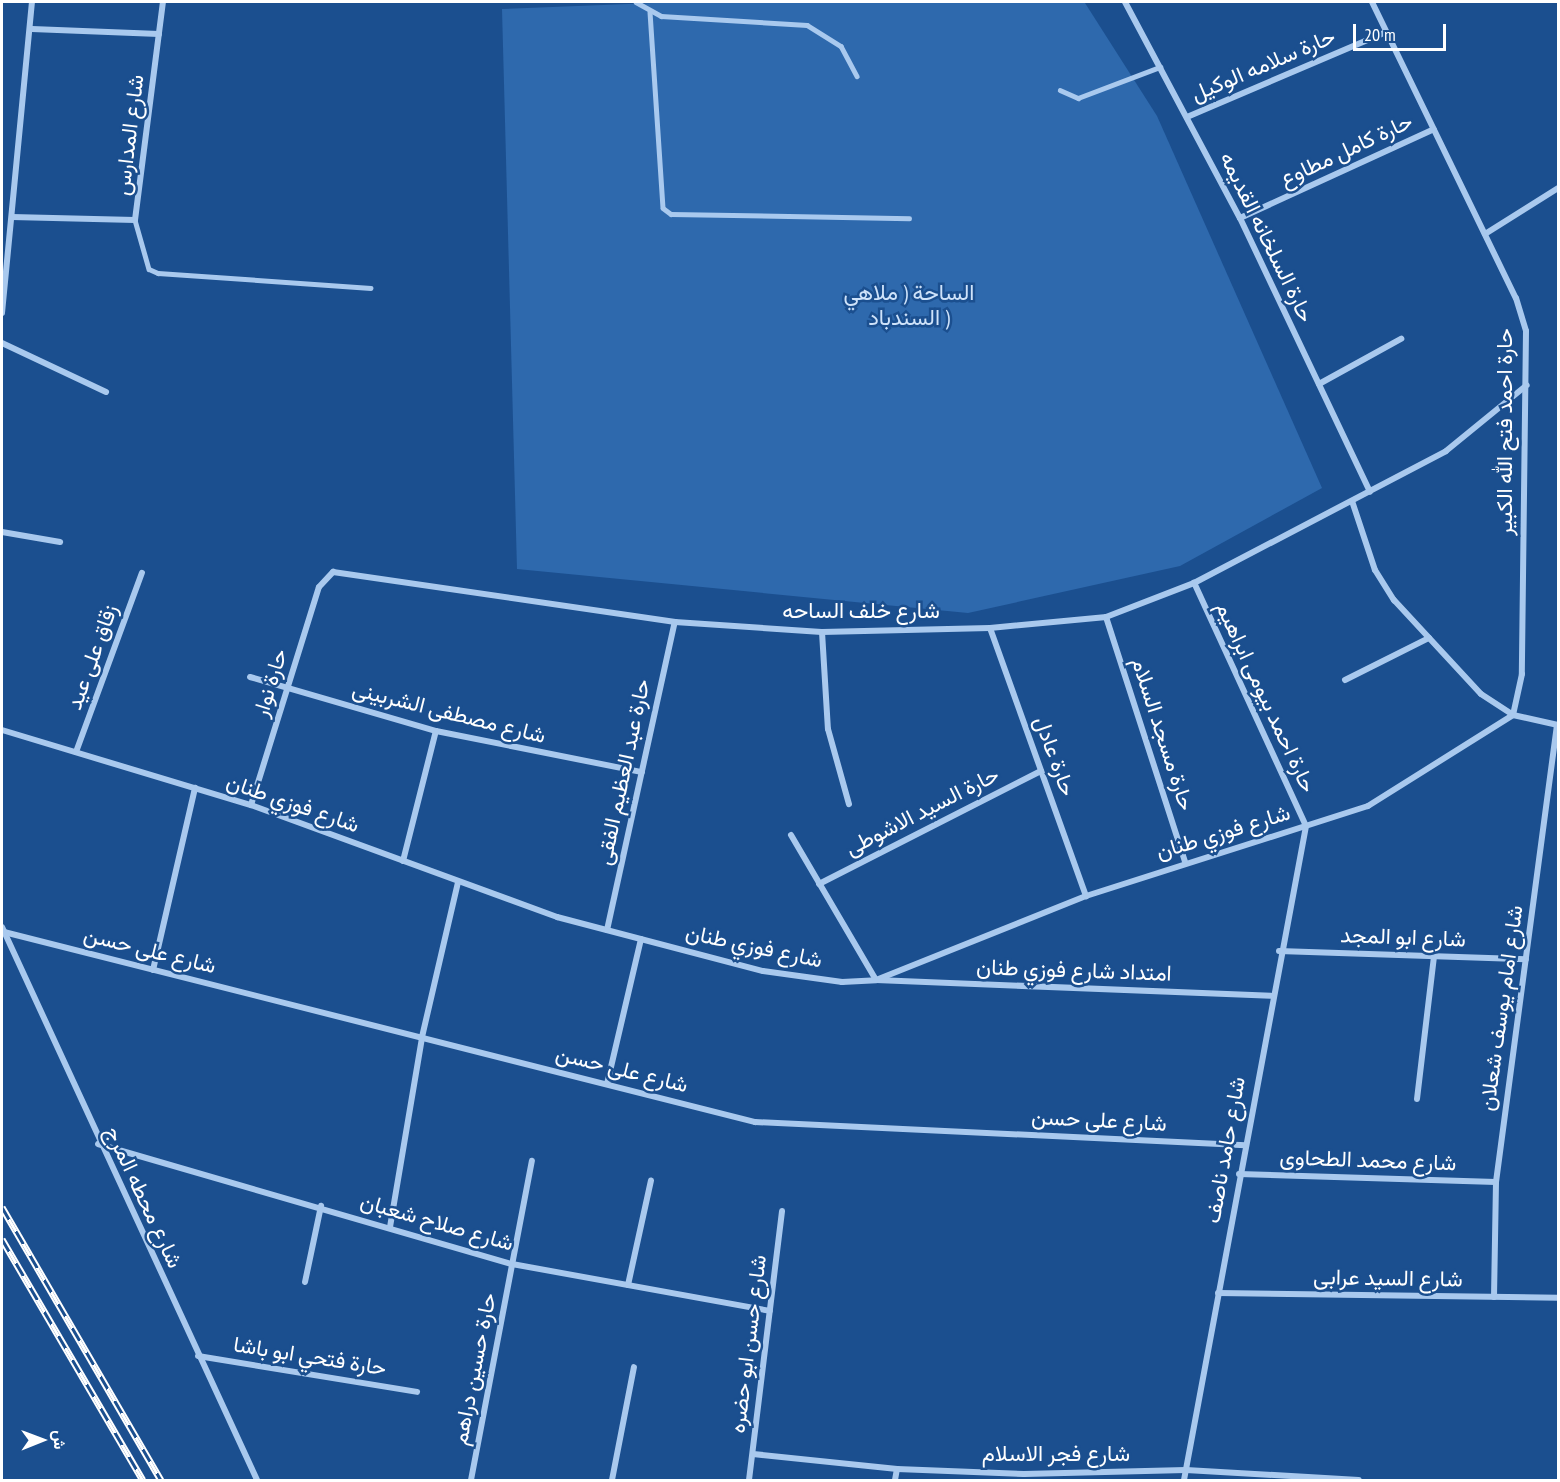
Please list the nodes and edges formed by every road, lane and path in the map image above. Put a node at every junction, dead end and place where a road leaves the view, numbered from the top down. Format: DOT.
graph roads {
  1 [pos="32,2"];
  2 [pos="163,2"];
  3 [pos="636,2"];
  4 [pos="1125,2"];
  5 [pos="1372,2"];
  6 [pos="650,12"];
  7 [pos="32,29"];
  8 [pos="1386,32"];
  9 [pos="159,34"];
  10 [pos="1160,67"];
  11 [pos="857,75"];
  12 [pos="1060,90"];
  13 [pos="1187,117"];
  14 [pos="1434,129"];
  15 [pos="1558,188"];
  16 [pos="12,216"];
  17 [pos="909,218"];
  18 [pos="1240,218"];
  19 [pos="135,220"];
  20 [pos="1485,234"];
  21 [pos="370,288"];
  22 [pos="2,312"];
  23 [pos="1401,339"];
  24 [pos="2,343"];
  25 [pos="1319,384"];
  26 [pos="1527,385"];
  27 [pos="106,392"];
  28 [pos="1370,492"];
  29 [pos="1352,501"];
  30 [pos="2,532"];
  31 [pos="60,542"];
  32 [pos="142,573"];
  33 [pos="326,574"];
  34 [pos="1194,583"];
  35 [pos="1106,617"];
  36 [pos="675,622"];
  37 [pos="990,628"];
  38 [pos="822,632"];
  39 [pos="1429,638"];
  40 [pos="250,677"];
  41 [pos="1345,680"];
  42 [pos="287,688"];
  43 [pos="1513,715"];
  44 [pos="1558,725"];
  45 [pos="2,730"];
  46 [pos="436,730"];
  47 [pos="76,752"];
  48 [pos="1041,771"];
  49 [pos="642,772"];
  50 [pos="195,788"];
  51 [pos="849,804"];
  52 [pos="251,805"];
  53 [pos="1306,826"];
  54 [pos="790,835"];
  55 [pos="403,861"];
  56 [pos="1185,861"];
  57 [pos="458,882"];
  58 [pos="819,884"];
  59 [pos="1086,896"];
  60 [pos="3,930"];
  61 [pos="607,930"];
  62 [pos="641,939"];
  63 [pos="1280,951"];
  64 [pos="1434,956"];
  65 [pos="1526,959"];
  66 [pos="153,970"];
  67 [pos="876,980"];
  68 [pos="1272,996"];
  69 [pos="422,1037"];
  70 [pos="607,1084"];
  71 [pos="1417,1099"];
  72 [pos="98,1144"];
  73 [pos="1245,1145"];
  74 [pos="532,1161"];
  75 [pos="1239,1174"];
  76 [pos="651,1180"];
  77 [pos="1496,1182"];
  78 [pos="321,1206"];
  79 [pos="782,1211"];
  80 [pos="390,1227"];
  81 [pos="512,1264"];
  82 [pos="305,1282"];
  83 [pos="628,1285"];
  84 [pos="1218,1293"];
  85 [pos="1494,1297"];
  86 [pos="1558,1298"];
  87 [pos="770,1311"];
  88 [pos="198,1356"];
  89 [pos="634,1367"];
  90 [pos="417,1392"];
  91 [pos="753,1454"];
  92 [pos="897,1469"];
  93 [pos="1186,1470"];
  94 [pos="1024,1477"];
  95 [pos="257,1480"];
  96 [pos="471,1480"];
  97 [pos="612,1480"];
  98 [pos="749,1480"];
  99 [pos="895,1480"];
  100 [pos="1184,1480"];
  101 [pos="1359,1480"];
  1 -- 7 [label="street"];
  2 -- 9 [label="street, شارع المدارس"];
  3 -- 6 [label="lane"];
  4 -- 10 [label="street, حارة السلخانه القديمه"];
  5 -- 8 [label="street, حارة احمد فتح الله الكبير"];
  6 -- 11 [label="lane"];
  6 -- 17 [label="lane"];
  7 -- 9 [label="street"];
  7 -- 16 [label="street"];
  8 -- 13 [label="street, حارة سلامه الوكيل"];
  8 -- 14 [label="street, حارة احمد فتح الله الكبير"];
  9 -- 19 [label="street, شارع المدارس"];
  10 -- 12 [label="lane"];
  10 -- 13 [label="street, حارة السلخانه القديمه"];
  13 -- 18 [label="street, حارة السلخانه القديمه"];
  14 -- 18 [label="street, حارة كامل مطاوع"];
  14 -- 20 [label="street, حارة احمد فتح الله الكبير"];
  15 -- 20 [label="street"];
  16 -- 19 [label="street, شارع المدارس"];
  16 -- 22 [label="street"];
  18 -- 25 [label="street, حارة السلخانه القديمه"];
  19 -- 21 [label="lane"];
  20 -- 26 [label="street, حارة احمد فتح الله الكبير"];
  23 -- 25 [label="street"];
  24 -- 27 [label="street"];
  25 -- 28 [label="street, حارة السلخانه القديمه"];
  26 -- 28 [label="street, شارع خلف الساحه"];
  26 -- 43 [label="street, حارة احمد فتح الله الكبير"];
  28 -- 29 [label="street, شارع خلف الساحه"];
  29 -- 34 [label="street, شارع خلف الساحه"];
  29 -- 39 [label="street"];
  30 -- 31 [label="street"];
  32 -- 47 [label="street, زقاق على عيد"];
  33 -- 36 [label="street, شارع خلف الساحه"];
  33 -- 42 [label="street, حارة نوار"];
  34 -- 35 [label="street, شارع خلف الساحه"];
  34 -- 53 [label="street, حارة احمد بيومى ابراهيم"];
  35 -- 37 [label="street, شارع خلف الساحه"];
  35 -- 56 [label="street, حارة مسجد السلام"];
  36 -- 38 [label="street, شارع خلف الساحه"];
  36 -- 49 [label="street, حارة عبد العظيم الفقى"];
  37 -- 38 [label="street, شارع خلف الساحه"];
  37 -- 48 [label="street, حارة عادل"];
  38 -- 51 [label="street"];
  39 -- 41 [label="street"];
  39 -- 43 [label="street"];
  40 -- 42 [label="street, شارع مصطفى الشربينى"];
  42 -- 46 [label="street, شارع مصطفى الشربينى"];
  42 -- 52 [label="street, حارة نوار"];
  43 -- 44 [label="street"];
  43 -- 53 [label="street, شارع فوزي طنان"];
  44 -- 65 [label="street, شارع امام يوسف شعلان"];
  45 -- 47 [label="street, شارع فوزي طنان"];
  46 -- 49 [label="street, شارع مصطفى الشربينى"];
  46 -- 55 [label="street"];
  47 -- 50 [label="street, شارع فوزي طنان"];
  48 -- 58 [label="street, حارة السيد الاشوطى"];
  48 -- 59 [label="street, حارة عادل"];
  49 -- 61 [label="street, حارة عبد العظيم الفقى"];
  50 -- 52 [label="street, شارع فوزي طنان"];
  50 -- 66 [label="street"];
  52 -- 55 [label="street, شارع فوزي طنان"];
  53 -- 56 [label="street, شارع فوزي طنان"];
  53 -- 63 [label="street, شارع حامد ناصف"];
  54 -- 58 [label="street"];
  55 -- 57 [label="street, شارع فوزي طنان"];
  56 -- 59 [label="street, شارع فوزي طنان"];
  57 -- 61 [label="street, شارع فوزي طنان"];
  57 -- 69 [label="street"];
  58 -- 67 [label="street"];
  59 -- 67 [label="street, شارع فوزي طنان"];
  60 -- 66 [label="street, شارع على حسن"];
  60 -- 72 [label="street, شارع محطه المرج"];
  61 -- 62 [label="street, شارع فوزي طنان"];
  62 -- 67 [label="street, شارع فوزي طنان"];
  62 -- 70 [label="street"];
  63 -- 64 [label="street, شارع ابو المجد"];
  63 -- 68 [label="street, شارع حامد ناصف"];
  64 -- 65 [label="street, شارع ابو المجد"];
  64 -- 71 [label="street"];
  65 -- 77 [label="street, شارع امام يوسف شعلان"];
  66 -- 69 [label="street, شارع على حسن"];
  67 -- 68 [label="street, امتداد شارع فوزي طنان"];
  68 -- 73 [label="street, شارع حامد ناصف"];
  69 -- 70 [label="street, شارع على حسن"];
  69 -- 80 [label="street"];
  70 -- 73 [label="street, شارع على حسن"];
  72 -- 78 [label="street, شارع صلاح شعبان"];
  72 -- 88 [label="street, شارع محطه المرج"];
  73 -- 75 [label="street, شارع حامد ناصف"];
  74 -- 81 [label="street"];
  75 -- 77 [label="street, شارع محمد الطحاوى"];
  75 -- 84 [label="street, شارع حامد ناصف"];
  76 -- 83 [label="street"];
  77 -- 85 [label="street, شارع امام يوسف شعلان"];
  78 -- 80 [label="street, شارع صلاح شعبان"];
  78 -- 82 [label="street"];
  79 -- 87 [label="street, شارع حسن ابو حضره"];
  80 -- 81 [label="street, شارع صلاح شعبان"];
  81 -- 83 [label="street, شارع صلاح شعبان"];
  81 -- 96 [label="street, حارة حسين دراهم"];
  83 -- 87 [label="street, شارع صلاح شعبان"];
  84 -- 85 [label="street, شارع السيد عرابى"];
  84 -- 93 [label="street, شارع حامد ناصف"];
  85 -- 86 [label="street, شارع السيد عرابى"];
  87 -- 91 [label="street, شارع حسن ابو حضره"];
  88 -- 90 [label="street, حارة فتحي ابو باشا"];
  88 -- 95 [label="street, شارع محطه المرج"];
  89 -- 97 [label="street"];
  91 -- 92 [label="street, شارع فجر الاسلام"];
  91 -- 98 [label="street, شارع حسن ابو حضره"];
  92 -- 94 [label="street, شارع فجر الاسلام"];
  92 -- 99 [label="street"];
  93 -- 94 [label="street, شارع فجر الاسلام"];
  93 -- 100 [label="street, شارع حامد ناصف"];
  93 -- 101 [label="street, شارع فجر الاسلام"];
}
